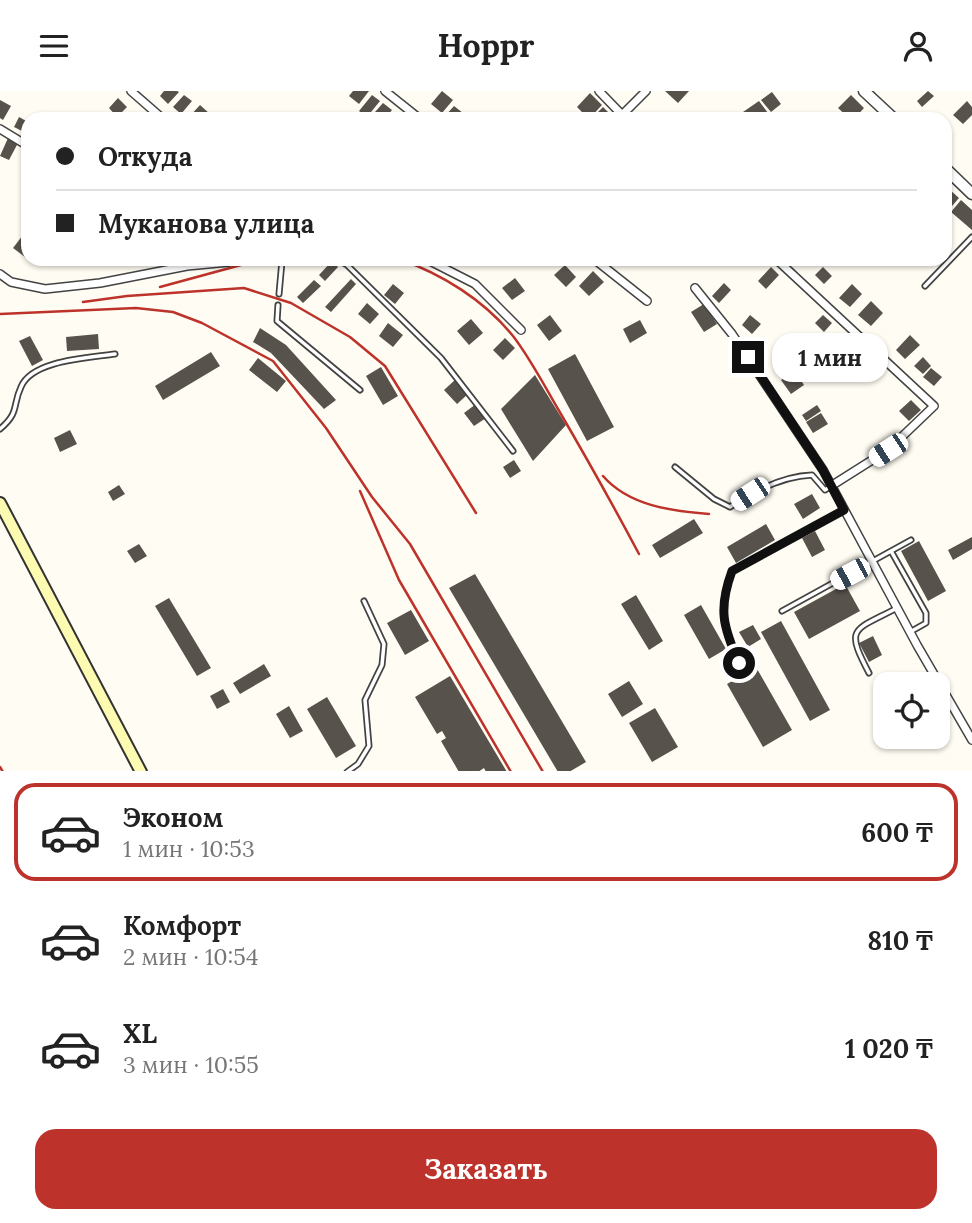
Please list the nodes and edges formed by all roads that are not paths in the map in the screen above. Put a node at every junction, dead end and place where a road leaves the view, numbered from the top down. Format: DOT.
graph roads {
  1 [pos="131,91"];
  2 [pos="385,91"];
  3 [pos="599,91"];
  4 [pos="646,91"];
  5 [pos="864,91"];
  6 [pos="155,112"];
  7 [pos="411,112"];
  8 [pos="619,112"];
  9 [pos="628,112"];
  10 [pos="886,112"];
  11 [pos="0,129"];
  12 [pos="21,142"];
  13 [pos="952,175"];
  14 [pos="972,194"];
  15 [pos="972,237"];
  16 [pos="952,258"];
  17 [pos="169,266"];
  18 [pos="282,266"];
  19 [pos="348,266"];
  20 [pos="440,266"];
  21 [pos="603,266"];
  22 [pos="784,266"];
  23 [pos="944,266"];
  24 [pos="0,274"];
  25 [pos="925,286"];
  26 [pos="695,288"];
  27 [pos="279,294"];
  28 [pos="647,301"];
  29 [pos="278,305"];
  30 [pos="521,330"];
  31 [pos="115,354"];
  32 [pos="360,390"];
  33 [pos="0,429"];
  34 [pos="513,451"];
  35 [pos="675,467"];
  36 [pos="831,486"];
  37 [pos="0,503"];
  38 [pos="844,510"];
  39 [pos="911,540"];
  40 [pos="891,551"];
  41 [pos="872,562"];
  42 [pos="365,601"];
  43 [pos="897,608"];
  44 [pos="782,611"];
  45 [pos="909,632"];
  46 [pos="739,663"];
  47 [pos="869,674"];
  48 [pos="972,740"];
  49 [pos="141,771"];
  50 [pos="348,771"];
  1 -- 6 [label="street"];
  2 -- 7 [label="street"];
  3 -- 8 [label="street"];
  4 -- 9 [label="street"];
  5 -- 10 [label="street"];
  11 -- 12 [label="street"];
  13 -- 14 [label="street"];
  15 -- 16 [label="lane"];
  17 -- 24 [label="street"];
  18 -- 27 [label="lane"];
  19 -- 34 [label="lane"];
  20 -- 30 [label="street"];
  21 -- 28 [label="street"];
  22 -- 36 [label="street"];
  23 -- 25 [label="lane"];
  26 -- 36 [label="street"];
  29 -- 32 [label="lane"];
  31 -- 33 [label="lane"];
  35 -- 36 [label="lane"];
  36 -- 38 [label="street"];
  37 -- 49 [label="main road"];
  38 -- 41 [label="street"];
  38 -- 46 [label="lane"];
  39 -- 40 [label="lane"];
  40 -- 41 [label="lane"];
  40 -- 45 [label="lane"];
  41 -- 43 [label="street"];
  41 -- 44 [label="lane"];
  42 -- 50 [label="lane"];
  43 -- 45 [label="street"];
  43 -- 47 [label="lane"];
  45 -- 48 [label="street"];
}
